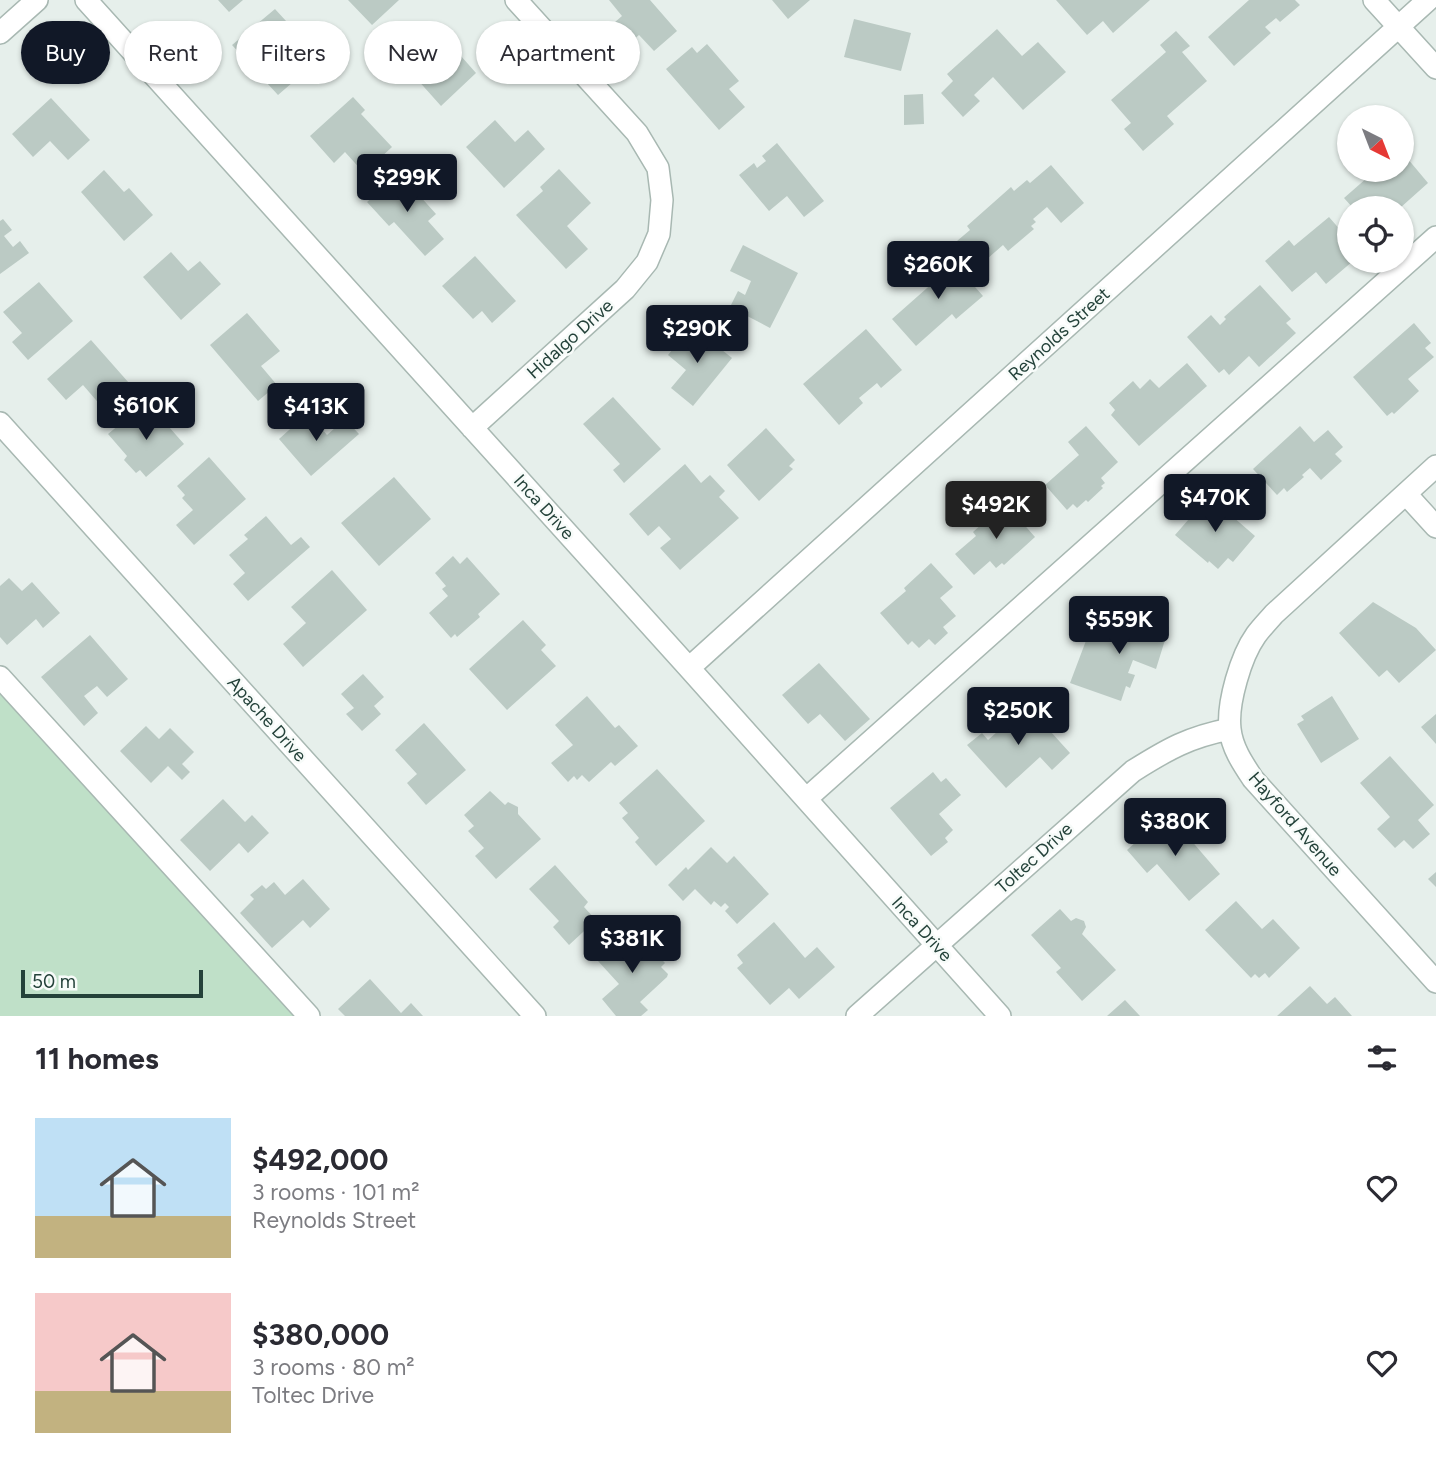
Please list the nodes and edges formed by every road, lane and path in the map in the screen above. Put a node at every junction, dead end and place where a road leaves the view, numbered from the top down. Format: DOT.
graph roads {
  1 [pos="37,0"];
  2 [pos="86,0"];
  3 [pos="516,0"];
  4 [pos="1374,0"];
  5 [pos="1428,0"];
  6 [pos="1399,27"];
  7 [pos="0,33"];
  8 [pos="1436,68"];
  9 [pos="1436,237"];
  10 [pos="0,423"];
  11 [pos="472,428"];
  12 [pos="1436,466"];
  13 [pos="1406,494"];
  14 [pos="1436,527"];
  15 [pos="689,668"];
  16 [pos="0,677"];
  17 [pos="1230,729"];
  18 [pos="806,799"];
  19 [pos="936,945"];
  20 [pos="1436,982"];
  21 [pos="309,1016"];
  22 [pos="535,1016"];
  23 [pos="857,1016"];
  24 [pos="1000,1016"];
  1 -- 7 [label="street"];
  2 -- 11 [label="street, Inca Drive"];
  3 -- 11 [label="street, Hidalgo Drive"];
  4 -- 6 [label="street"];
  5 -- 6 [label="street, Reynolds Street"];
  6 -- 8 [label="street"];
  6 -- 15 [label="street, Reynolds Street"];
  9 -- 18 [label="street"];
  10 -- 22 [label="street, Apache Drive"];
  11 -- 15 [label="street, Inca Drive"];
  12 -- 13 [label="street, Hayford Avenue"];
  13 -- 14 [label="street"];
  13 -- 17 [label="street, Hayford Avenue"];
  15 -- 18 [label="street, Inca Drive"];
  16 -- 21 [label="street"];
  17 -- 19 [label="street, Toltec Drive"];
  17 -- 20 [label="street, Hayford Avenue"];
  18 -- 19 [label="street, Inca Drive"];
  19 -- 23 [label="street, Toltec Drive"];
  19 -- 24 [label="street, Inca Drive"];
}
